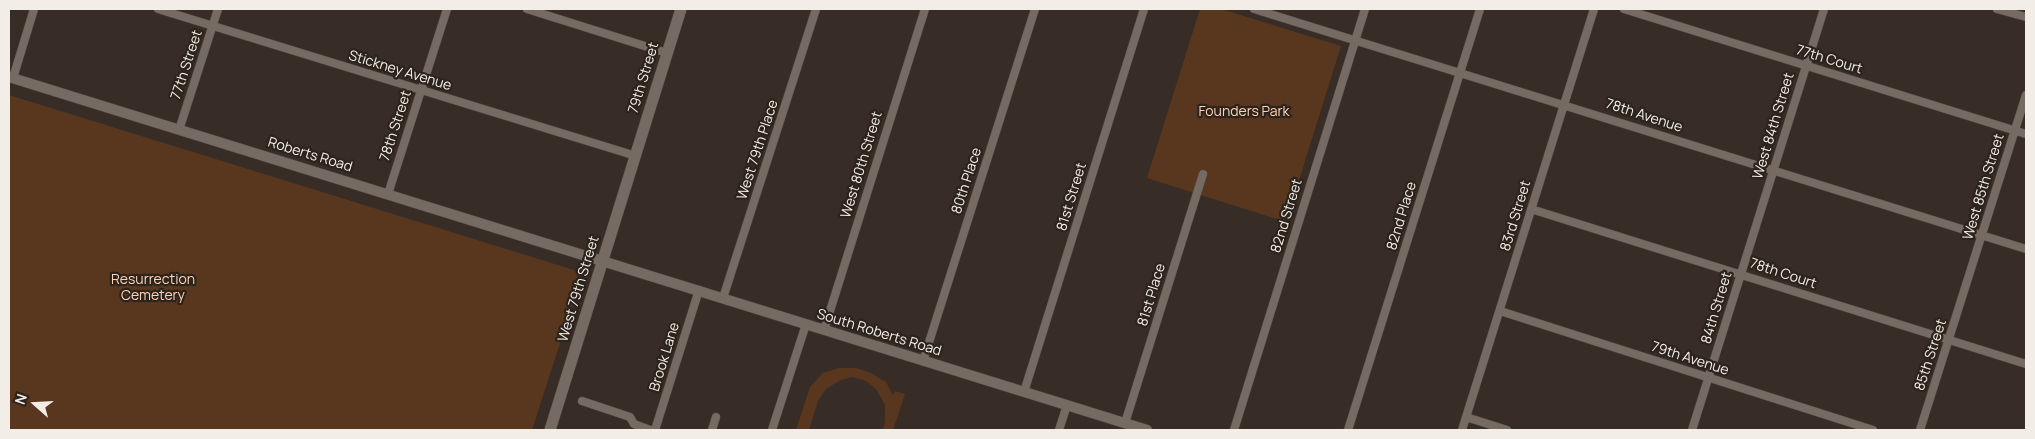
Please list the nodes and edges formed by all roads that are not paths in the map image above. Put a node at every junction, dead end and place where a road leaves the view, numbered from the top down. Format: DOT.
graph roads {
  1 [pos="34,9"];
  2 [pos="158,9"];
  3 [pos="218,9"];
  4 [pos="447,9"];
  5 [pos="527,9"];
  6 [pos="681,9"];
  7 [pos="816,9"];
  8 [pos="925,9"];
  9 [pos="1035,9"];
  10 [pos="1144,9"];
  11 [pos="1254,9"];
  12 [pos="1365,9"];
  13 [pos="1480,9"];
  14 [pos="1594,9"];
  15 [pos="1624,9"];
  16 [pos="1824,9"];
  17 [pos="1997,9"];
  18 [pos="2026,17"];
  19 [pos="213,26"];
  20 [pos="1355,39"];
  21 [pos="667,53"];
  22 [pos="1806,66"];
  23 [pos="1460,72"];
  24 [pos="11,78"];
  25 [pos="421,90"];
  26 [pos="2026,95"];
  27 [pos="1565,104"];
  28 [pos="179,130"];
  29 [pos="2015,130"];
  30 [pos="2026,134"];
  31 [pos="636,156"];
  32 [pos="1773,170"];
  33 [pos="1203,174"];
  34 [pos="388,194"];
  35 [pos="1531,209"];
  36 [pos="1757,222"];
  37 [pos="1982,235"];
  38 [pos="2026,249"];
  39 [pos="604,261"];
  40 [pos="1741,274"];
  41 [pos="1966,287"];
  42 [pos="699,290"];
  43 [pos="724,298"];
  44 [pos="1500,311"];
  45 [pos="806,324"];
  46 [pos="824,330"];
  47 [pos="1949,340"];
  48 [pos="923,360"];
  49 [pos="2026,364"];
  50 [pos="1708,378"];
  51 [pos="1024,392"];
  52 [pos="582,401"];
  53 [pos="1067,405"];
  54 [pos="716,417"];
  55 [pos="1466,417"];
  56 [pos="1125,423"];
  57 [pos="550,430"];
  58 [pos="650,430"];
  59 [pos="655,430"];
  60 [pos="712,430"];
  61 [pos="772,430"];
  62 [pos="1059,430"];
  63 [pos="1147,430"];
  64 [pos="1234,430"];
  65 [pos="1348,430"];
  66 [pos="1462,430"];
  67 [pos="1508,430"];
  68 [pos="1692,430"];
  69 [pos="1873,430"];
  70 [pos="1920,430"];
  1 -- 24 [label="street"];
  2 -- 19 [label="street, Stickney Avenue"];
  3 -- 19 [label="street, 77th Street"];
  4 -- 25 [label="street, 78th Street"];
  5 -- 21 [label="street"];
  6 -- 21 [label="main road, 79th Street"];
  7 -- 43 [label="street, West 79th Place"];
  8 -- 46 [label="street, West 80th Street"];
  9 -- 48 [label="street, 80th Place"];
  10 -- 51 [label="street, 81st Street"];
  11 -- 20 [label="street, 78th Avenue"];
  12 -- 20 [label="street, 82nd Street"];
  13 -- 23 [label="street, 82nd Place"];
  14 -- 27 [label="street, 83rd Street"];
  15 -- 22 [label="street, 77th Court"];
  16 -- 22 [label="street, West 84th Street"];
  17 -- 18 [label="street"];
  19 -- 25 [label="street, Stickney Avenue"];
  19 -- 28 [label="street, 77th Street"];
  20 -- 23 [label="street, 78th Avenue"];
  20 -- 64 [label="street, 82nd Street"];
  21 -- 31 [label="main road, 79th Street"];
  22 -- 29 [label="street, 77th Court"];
  22 -- 32 [label="street, West 84th Street"];
  23 -- 27 [label="street, 78th Avenue"];
  23 -- 65 [label="street, 82nd Place"];
  24 -- 28 [label="street, Roberts Road"];
  25 -- 31 [label="street, Stickney Avenue"];
  25 -- 34 [label="street, 78th Street"];
  26 -- 29 [label="street, West 85th Street"];
  27 -- 32 [label="street, 78th Avenue"];
  27 -- 35 [label="street, 83rd Street"];
  28 -- 34 [label="street, Roberts Road"];
  29 -- 30 [label="street, 77th Court"];
  29 -- 37 [label="street, West 85th Street"];
  31 -- 39 [label="main road, West 79th Street"];
  32 -- 36 [label="street, West 84th Street"];
  32 -- 37 [label="street, 78th Avenue"];
  33 -- 56 [label="street, 81st Place"];
  34 -- 39 [label="street, Roberts Road"];
  35 -- 40 [label="street, 78th Court"];
  35 -- 44 [label="street, 83rd Street"];
  36 -- 40 [label="street, 84th Street"];
  37 -- 38 [label="street, 78th Avenue"];
  37 -- 41 [label="street, West 85th Street"];
  39 -- 42 [label="street, South Roberts Road"];
  39 -- 57 [label="main road, West 79th Street"];
  40 -- 47 [label="street, 78th Court"];
  40 -- 50 [label="street, 84th Street"];
  41 -- 47 [label="street, 85th Street"];
  42 -- 43 [label="street, South Roberts Road"];
  42 -- 59 [label="street, Brook Lane"];
  43 -- 45 [label="street, South Roberts Road"];
  44 -- 50 [label="street, 79th Avenue"];
  44 -- 55 [label="street, 83rd Street"];
  45 -- 46 [label="street, South Roberts Road"];
  45 -- 61 [label="street"];
  46 -- 48 [label="street, South Roberts Road"];
  47 -- 49 [label="street, 78th Court"];
  47 -- 70 [label="street, 85th Street"];
  48 -- 51 [label="street, South Roberts Road"];
  50 -- 68 [label="street, 84th Street"];
  50 -- 69 [label="street, 79th Avenue"];
  51 -- 53 [label="street, South Roberts Road"];
  52 -- 58 [label="street"];
  53 -- 56 [label="street, South Roberts Road"];
  53 -- 62 [label="street"];
  54 -- 60 [label="street"];
  55 -- 66 [label="street, 83rd Street"];
  55 -- 67 [label="street"];
  56 -- 63 [label="street, South Roberts Road"];
}
